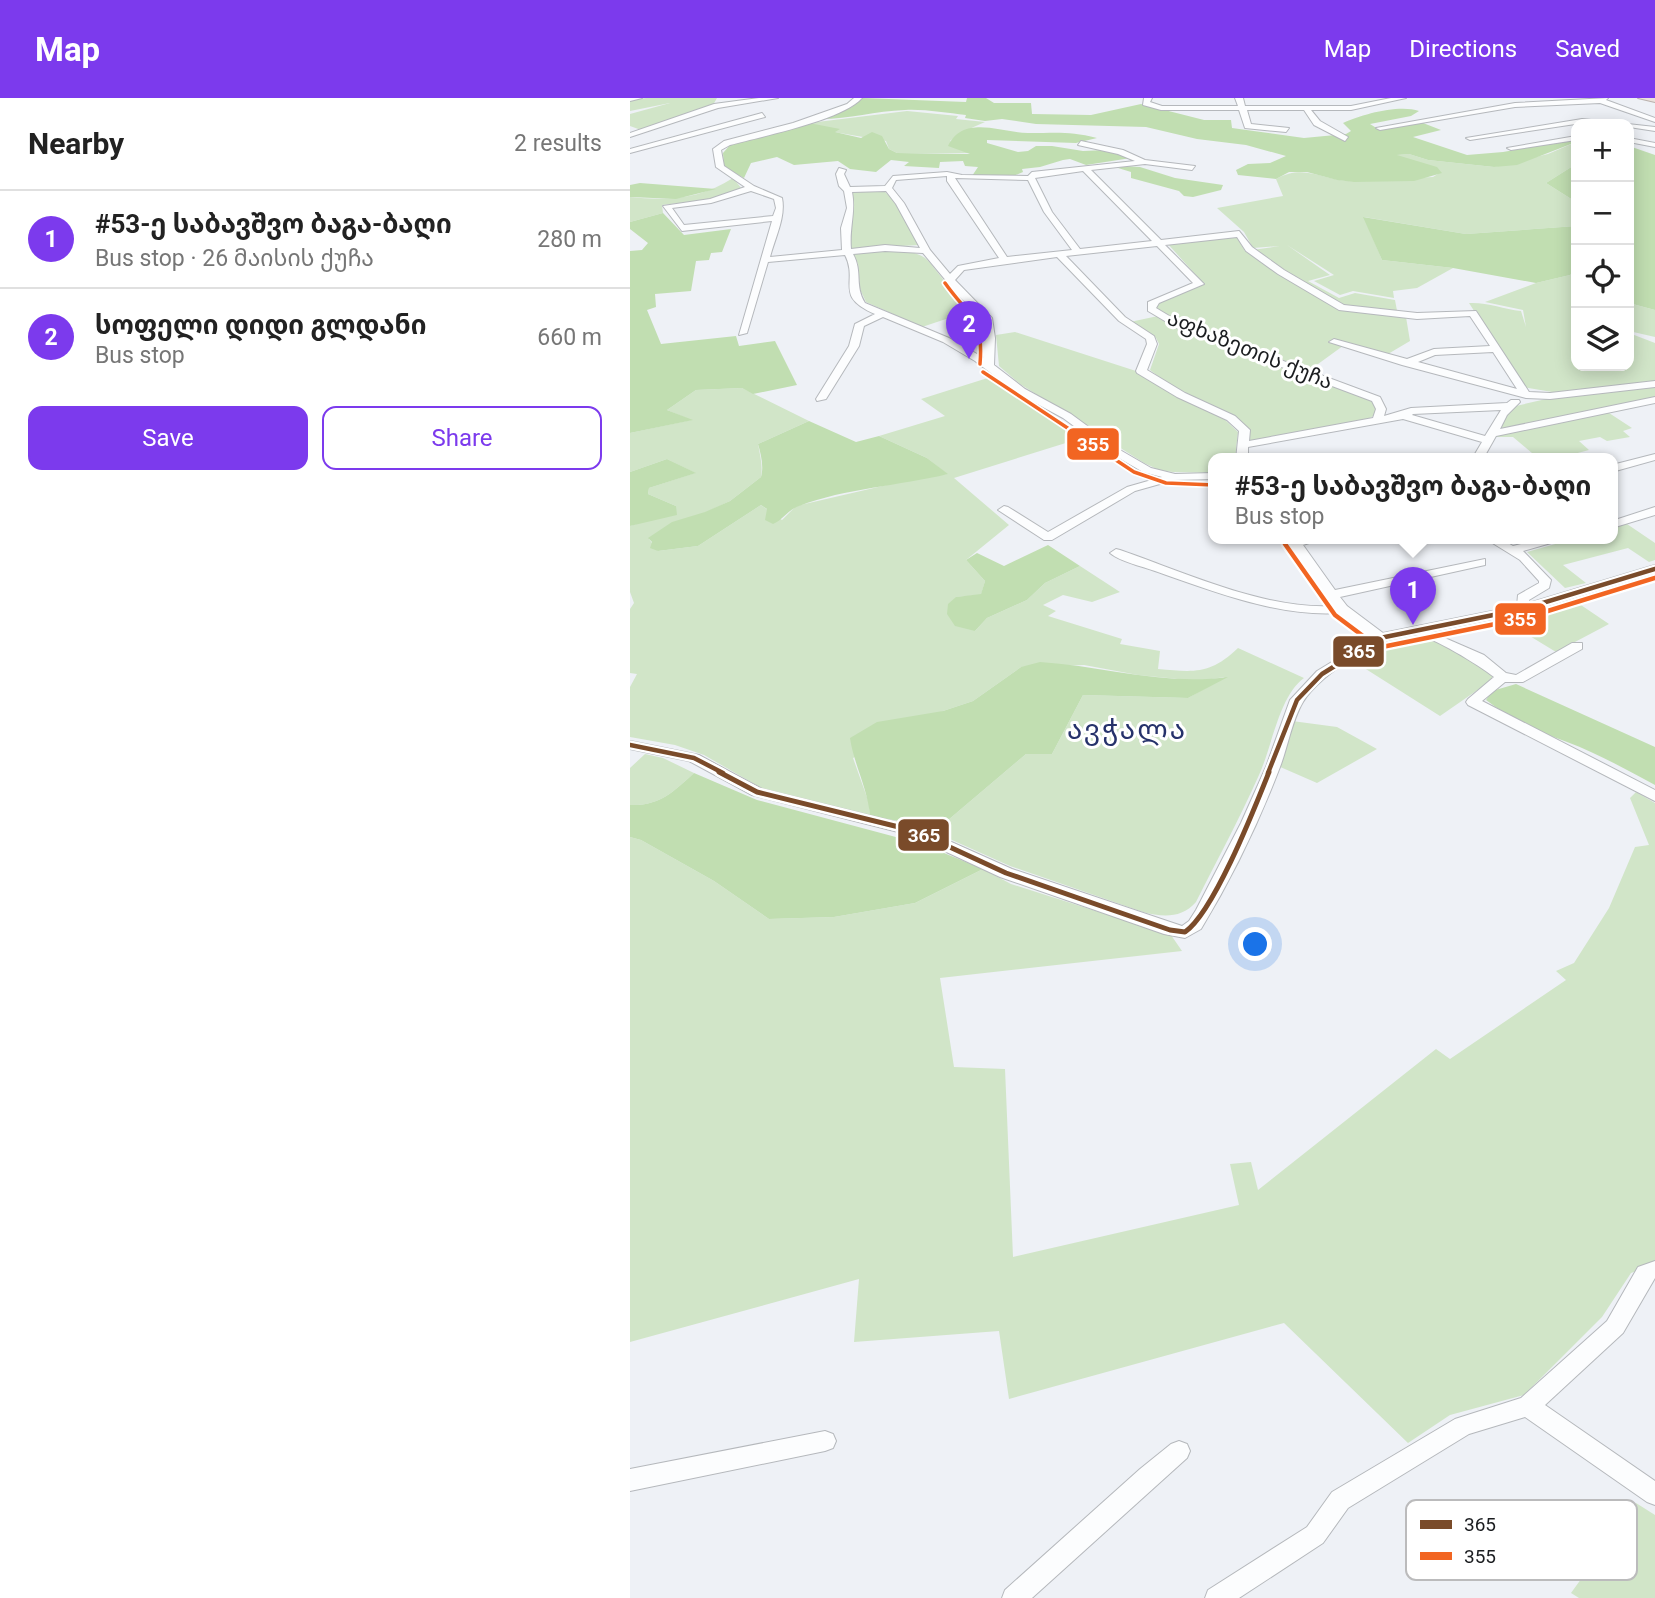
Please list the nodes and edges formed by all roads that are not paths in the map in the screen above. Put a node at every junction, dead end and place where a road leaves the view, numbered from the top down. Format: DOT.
graph roads {
  1 [pos="638,98"];
  2 [pos="774,98"];
  3 [pos="858,98"];
  4 [pos="1148,98"];
  5 [pos="1239,98"];
  6 [pos="1402,98"];
  7 [pos="1643,98"];
  8 [pos="630,99"];
  9 [pos="1602,99"];
  10 [pos="1655,99"];
  11 [pos="719,102"];
  12 [pos="1241,107"];
  13 [pos="1305,107"];
  14 [pos="762,115"];
  15 [pos="1655,120"];
  16 [pos="1571,123"];
  17 [pos="1634,126"];
  18 [pos="1380,128"];
  19 [pos="1655,129"];
  20 [pos="1286,130"];
  21 [pos="630,135"];
  22 [pos="1471,138"];
  23 [pos="1345,139"];
  24 [pos="1571,139"];
  25 [pos="1634,141"];
  26 [pos="1081,143"];
  27 [pos="1655,145"];
  28 [pos="1511,148"];
  29 [pos="630,151"];
  30 [pos="1145,162"];
  31 [pos="1192,167"];
  32 [pos="1085,168"];
  33 [pos="842,170"];
  34 [pos="951,176"];
  35 [pos="1031,178"];
  36 [pos="751,188"];
  37 [pos="888,188"];
  38 [pos="848,190"];
  39 [pos="778,218"];
  40 [pos="1159,242"];
  41 [pos="847,251"];
  42 [pos="926,251"];
  43 [pos="1078,252"];
  44 [pos="1059,254"];
  45 [pos="763,260"];
  46 [pos="1005,260"];
  47 [pos="952,278"];
  48 [pos="884,313"];
  49 [pos="742,332"];
  50 [pos="1334,342"];
  51 [pos="1495,349"];
  52 [pos="1406,363"];
  53 [pos="989,365"];
  54 [pos="1655,384"];
  55 [pos="1526,396"];
  56 [pos="821,399"];
  57 [pos="1655,400"];
  58 [pos="1510,406"];
  59 [pos="1379,415"];
  60 [pos="1402,416"];
  61 [pos="1492,437"];
  62 [pos="1243,445"];
  63 [pos="1242,453"];
  64 [pos="1481,453"];
  65 [pos="1655,457"];
  66 [pos="1618,467"];
  67 [pos="1208,476"];
  68 [pos="1175,477"];
  69 [pos="1004,510"];
  70 [pos="1655,511"];
  71 [pos="1618,523"];
  72 [pos="1295,544"];
  73 [pos="1501,544"];
  74 [pos="1538,544"];
  75 [pos="1512,550"];
  76 [pos="1116,552"];
  77 [pos="1481,562"];
  78 [pos="1655,569"];
  79 [pos="1330,595"];
  80 [pos="1342,609"];
  81 [pos="1523,609"];
  82 [pos="1417,630"];
  83 [pos="1380,638"];
  84 [pos="1577,646"];
  85 [pos="1502,677"];
  86 [pos="630,745"];
  87 [pos="1655,796"];
  88 [pos="1655,1269"];
  89 [pos="1528,1406"];
  90 [pos="825,1441"];
  91 [pos="1179,1451"];
  92 [pos="630,1480"];
  93 [pos="1655,1494"];
  94 [pos="1014,1598"];
  95 [pos="1217,1598"];
  1 -- 8 [label="street"];
  2 -- 11 [label="street"];
  3 -- 36 [label="street"];
  4 -- 12 [label="street"];
  5 -- 12 [label="street"];
  6 -- 13 [label="street"];
  7 -- 10 [label="highway"];
  9 -- 15 [label="street"];
  9 -- 18 [label="street"];
  11 -- 21 [label="street"];
  12 -- 13 [label="street"];
  12 -- 20 [label="street"];
  13 -- 23 [label="street"];
  14 -- 29 [label="street"];
  16 -- 22 [label="street"];
  17 -- 19 [label="street"];
  24 -- 28 [label="street"];
  25 -- 27 [label="street"];
  26 -- 30 [label="street"];
  30 -- 31 [label="street"];
  30 -- 32 [label="street"];
  32 -- 35 [label="street"];
  32 -- 40 [label="street, აფხაზეთის ქუჩა"];
  33 -- 38 [label="street"];
  34 -- 35 [label="street"];
  34 -- 37 [label="street"];
  34 -- 46 [label="street"];
  35 -- 43 [label="street"];
  36 -- 39 [label="street"];
  36 -- 39 [label="street"];
  37 -- 38 [label="street"];
  37 -- 42 [label="street"];
  38 -- 41 [label="street"];
  39 -- 45 [label="street"];
  40 -- 43 [label="street"];
  40 -- 51 [label="street"];
  40 -- 59 [label="street, აფხაზეთის ქუჩა"];
  41 -- 42 [label="street"];
  41 -- 45 [label="street"];
  41 -- 48 [label="street"];
  42 -- 47 [label="street"];
  43 -- 44 [label="street"];
  44 -- 46 [label="street"];
  44 -- 62 [label="street"];
  45 -- 49 [label="street"];
  46 -- 47 [label="street"];
  47 -- 53 [label="street"];
  48 -- 53 [label="street"];
  48 -- 56 [label="street"];
  50 -- 52 [label="street"];
  51 -- 52 [label="street"];
  51 -- 55 [label="street"];
  52 -- 55 [label="street"];
  53 -- 68 [label="street"];
  54 -- 55 [label="street"];
  55 -- 58 [label="street"];
  57 -- 61 [label="street"];
  58 -- 60 [label="street"];
  58 -- 61 [label="street"];
  59 -- 60 [label="street"];
  59 -- 62 [label="street"];
  60 -- 61 [label="street"];
  61 -- 64 [label="street"];
  62 -- 63 [label="street"];
  65 -- 66 [label="street"];
  67 -- 68 [label="street"];
  68 -- 69 [label="street"];
  70 -- 71 [label="street"];
  72 -- 79 [label="street"];
  73 -- 75 [label="street"];
  74 -- 75 [label="street"];
  75 -- 81 [label="street"];
  76 -- 80 [label="street"];
  77 -- 79 [label="street"];
  78 -- 81 [label="street"];
  79 -- 80 [label="street"];
  80 -- 83 [label="street"];
  81 -- 82 [label="street"];
  82 -- 83 [label="street"];
  82 -- 85 [label="street"];
  83 -- 86 [label="street"];
  84 -- 85 [label="street"];
  85 -- 87 [label="street"];
  88 -- 89 [label="street"];
  89 -- 93 [label="street"];
  89 -- 95 [label="street"];
  90 -- 92 [label="street"];
  91 -- 94 [label="street"];
}
